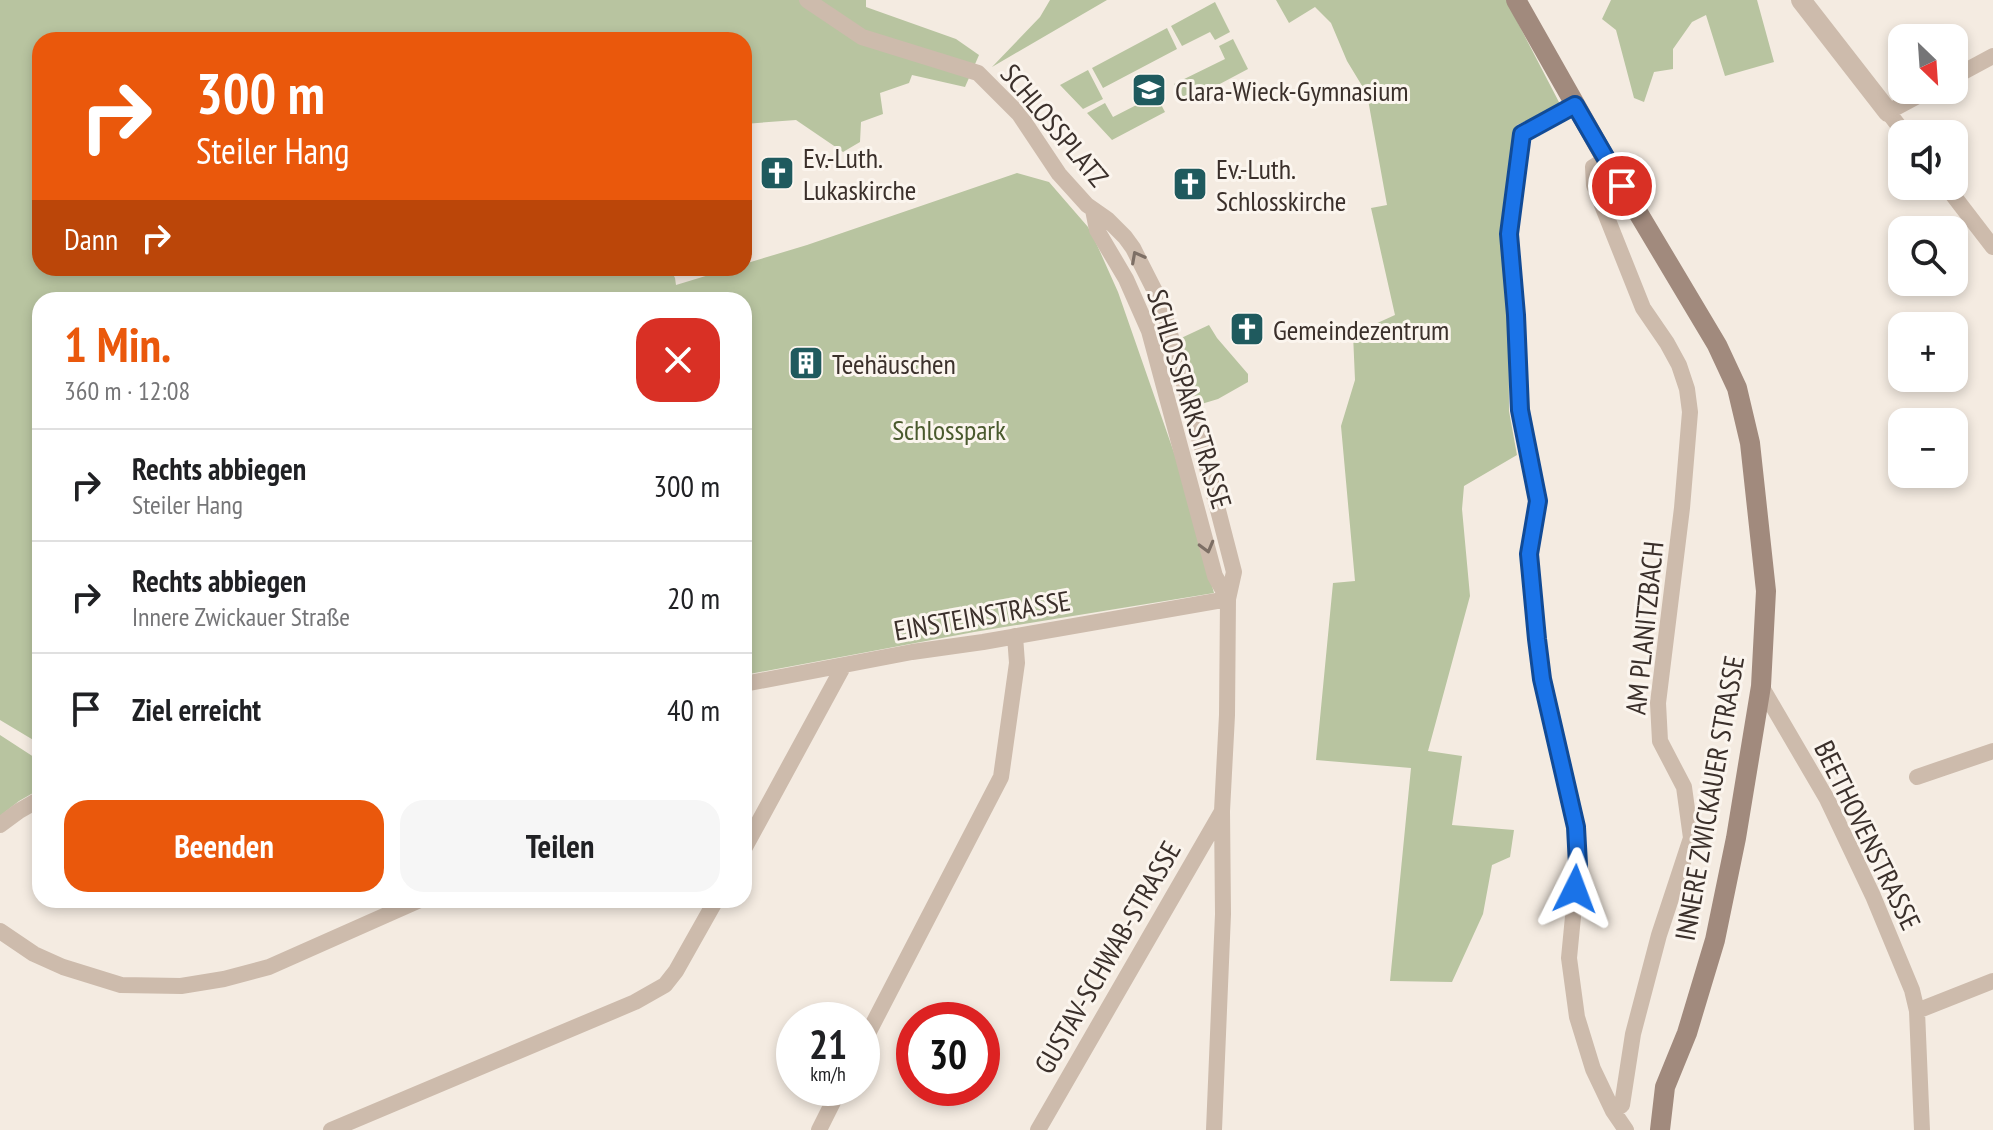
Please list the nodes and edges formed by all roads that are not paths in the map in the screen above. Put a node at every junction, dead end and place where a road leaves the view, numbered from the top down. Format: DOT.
graph roads {
  1 [pos="807,0"];
  2 [pos="1516,0"];
  3 [pos="1801,0"];
  4 [pos="1993,56"];
  5 [pos="1968,69"];
  6 [pos="1903,104"];
  7 [pos="1575,105"];
  8 [pos="1888,112"];
  9 [pos="1894,120"];
  10 [pos="1606,159"];
  11 [pos="1957,200"];
  12 [pos="1093,210"];
  13 [pos="1993,247"];
  14 [pos="1228,599"];
  15 [pos="1015,636"];
  16 [pos="843,667"];
  17 [pos="752,683"];
  18 [pos="1761,686"];
  19 [pos="1993,751"];
  20 [pos="1917,777"];
  21 [pos="32,804"];
  22 [pos="1222,811"];
  23 [pos="0,825"];
  24 [pos="752,834"];
  25 [pos="402,908"];
  26 [pos="712,908"];
  27 [pos="0,931"];
  28 [pos="1993,981"];
  29 [pos="880,1010"];
  30 [pos="1917,1011"];
  31 [pos="831,1106"];
  32 [pos="1613,1111"];
  33 [pos="331,1130"];
  34 [pos="819,1130"];
  35 [pos="1038,1130"];
  36 [pos="1214,1130"];
  37 [pos="1626,1130"];
  38 [pos="1660,1130"];
  39 [pos="1922,1130"];
  1 -- 12 [label="street, SCHLOSSPLATZ"];
  2 -- 7 [label="main road, INNERE ZWICKAUER STRASSE"];
  3 -- 8 [label="street"];
  4 -- 5 [label="street"];
  6 -- 8 [label="street"];
  7 -- 10 [label="main road, INNERE ZWICKAUER STRASSE"];
  7 -- 32 [label="street"];
  8 -- 9 [label="street"];
  10 -- 18 [label="main road, INNERE ZWICKAUER STRASSE"];
  10 -- 32 [label="street, AM PLANITZBACH"];
  11 -- 13 [label="street"];
  12 -- 14 [label="street, SCHLOSSPARKSTRASSE"];
  14 -- 15 [label="street, EINSTEINSTRASSE"];
  14 -- 22 [label="street, SCHLOSSPARKSTRASSE"];
  15 -- 16 [label="street, EINSTEINSTRASSE"];
  15 -- 29 [label="street"];
  16 -- 17 [label="street, EINSTEINSTRASSE"];
  16 -- 24 [label="street"];
  18 -- 30 [label="street, BEETHOVENSTRASSE"];
  18 -- 38 [label="main road, INNERE ZWICKAUER STRASSE"];
  19 -- 20 [label="street"];
  21 -- 23 [label="street"];
  22 -- 35 [label="street, GUSTAV-SCHWAB-STRASSE"];
  22 -- 36 [label="street, SCHLOSSPARKSTRASSE"];
  25 -- 27 [label="street"];
  26 -- 33 [label="street"];
  28 -- 30 [label="street"];
  30 -- 39 [label="street, BEETHOVENSTRASSE"];
  31 -- 34 [label="street"];
  32 -- 37 [label="street"];
}
